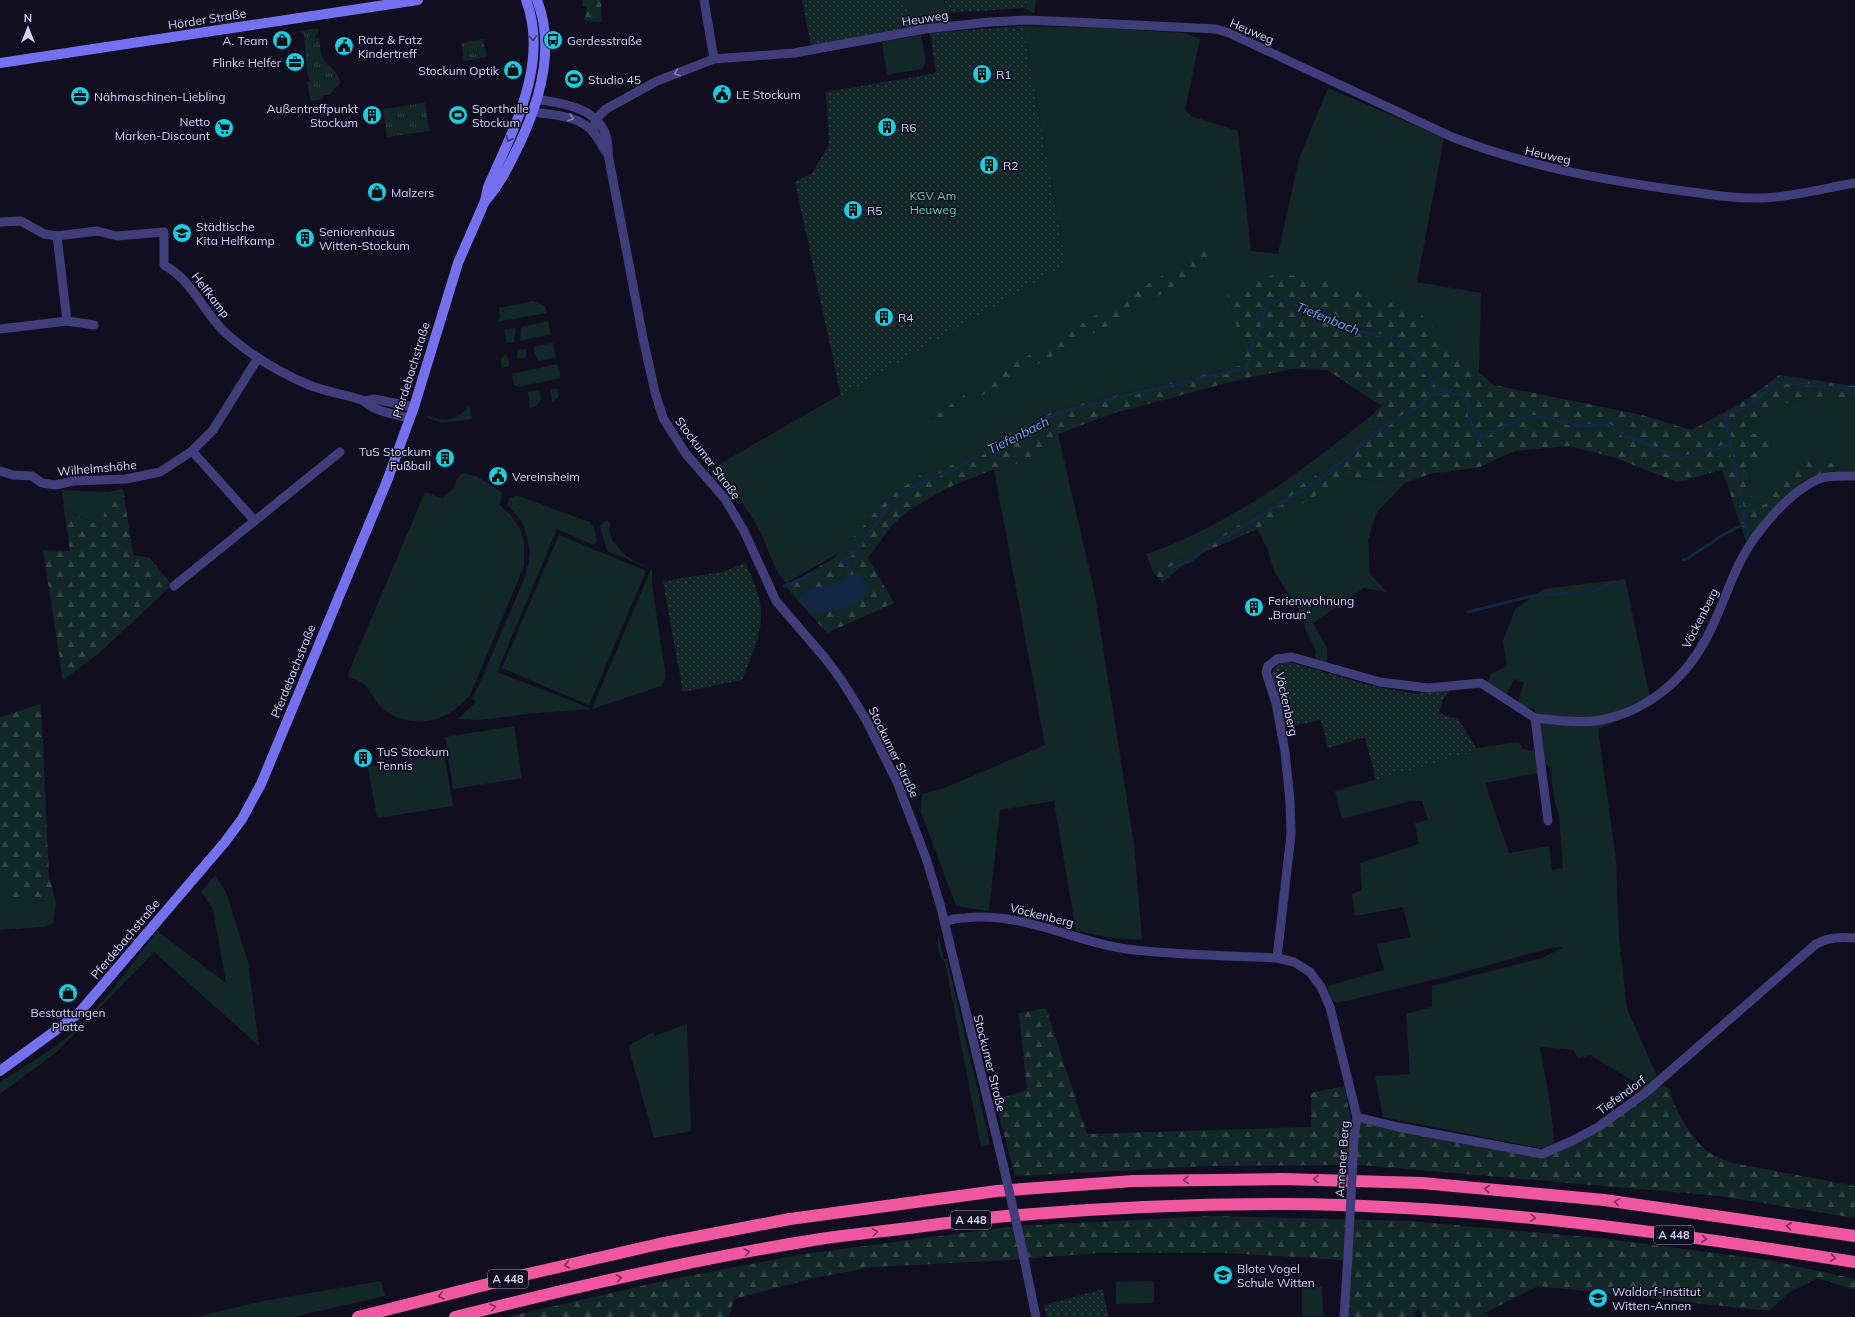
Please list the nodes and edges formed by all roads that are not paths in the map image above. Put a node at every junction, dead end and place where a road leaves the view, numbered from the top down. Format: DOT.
graph roads {
  1 [pos="418,0"];
  2 [pos="526,0"];
  3 [pos="537,0"];
  4 [pos="704,0"];
  5 [pos="714,59"];
  6 [pos="0,63"];
  7 [pos="537,99"];
  8 [pos="523,103"];
  9 [pos="533,112"];
  10 [pos="596,119"];
  11 [pos="593,132"];
  12 [pos="608,154"];
  13 [pos="1855,183"];
  14 [pos="485,201"];
  15 [pos="0,222"];
  16 [pos="57,236"];
  17 [pos="67,321"];
  18 [pos="94,325"];
  19 [pos="0,329"];
  20 [pos="258,358"];
  21 [pos="364,401"];
  22 [pos="414,406"];
  23 [pos="410,418"];
  24 [pos="192,451"];
  25 [pos="340,452"];
  26 [pos="0,471"];
  27 [pos="1855,476"];
  28 [pos="254,520"];
  29 [pos="174,586"];
  30 [pos="1535,718"];
  31 [pos="1548,822"];
  32 [pos="944,922"];
  33 [pos="1855,938"];
  34 [pos="1278,958"];
  35 [pos="1330,1007"];
  36 [pos="0,1071"];
  37 [pos="1357,1117"];
  38 [pos="1855,1236"];
  39 [pos="1855,1262"];
  40 [pos="358,1317"];
  41 [pos="455,1317"];
  42 [pos="1036,1317"];
  43 [pos="1344,1317"];
  1 -- 6 [label="main road, Hörder Straße"];
  2 -- 8 [label="main road, Pferdebachstraße, one-way"];
  3 -- 7 [label="main road, Pferdebachstraße"];
  4 -- 5 [label="street"];
  5 -- 10 [label="street, Heuweg, one-way"];
  5 -- 13 [label="street, Heuweg"];
  7 -- 8 [label="main road"];
  7 -- 9 [label="main road, Pferdebachstraße"];
  7 -- 10 [label="street, Stockumer Straße"];
  8 -- 9 [label="main road"];
  8 -- 14 [label="main road, Pferdebachstraße, one-way"];
  9 -- 11 [label="street, Stockumer Straße, one-way"];
  9 -- 14 [label="main road, Pferdebachstraße"];
  10 -- 11 [label="street"];
  10 -- 12 [label="street, Stockumer Straße"];
  11 -- 12 [label="street, Stockumer Straße"];
  12 -- 32 [label="street, Stockumer Straße"];
  14 -- 22 [label="main road, Pferdebachstraße"];
  15 -- 16 [label="street, Helfkamp"];
  16 -- 17 [label="street"];
  16 -- 20 [label="street, Helfkamp"];
  17 -- 18 [label="street"];
  17 -- 19 [label="street"];
  20 -- 21 [label="street, Helfkamp"];
  20 -- 24 [label="street, Wilhelmshöhe"];
  21 -- 22 [label="street, Helfkamp"];
  21 -- 23 [label="street, Helfkamp"];
  22 -- 23 [label="main road, Pferdebachstraße"];
  23 -- 36 [label="main road, Pferdebachstraße"];
  24 -- 26 [label="street, Wilhelmshöhe"];
  24 -- 28 [label="street"];
  25 -- 28 [label="street"];
  27 -- 30 [label="street, Vöckenberg"];
  28 -- 29 [label="street"];
  30 -- 31 [label="street"];
  30 -- 34 [label="street, Vöckenberg"];
  32 -- 34 [label="street, Vöckenberg"];
  32 -- 42 [label="street, Stockumer Straße, bridge"];
  33 -- 37 [label="street, Tiefendorf"];
  34 -- 35 [label="street, Vöckenberg"];
  35 -- 37 [label="street, Annener Berg"];
  37 -- 43 [label="street, Annener Berg, bridge"];
  38 -- 40 [label="highway, A 448, one-way"];
  41 -- 39 [label="highway, A 448, one-way"];
}
